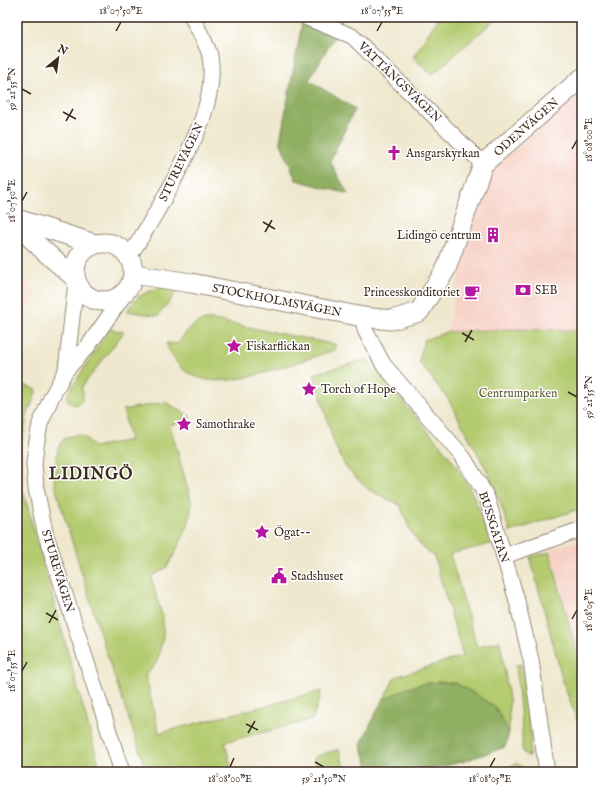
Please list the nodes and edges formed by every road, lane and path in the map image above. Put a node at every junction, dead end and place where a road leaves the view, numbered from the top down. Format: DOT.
graph roads {
  1 [pos="194,17"];
  2 [pos="305,17"];
  3 [pos="582,78"];
  4 [pos="483,164"];
  5 [pos="17,218"];
  6 [pos="17,224"];
  7 [pos="94,244"];
  8 [pos="131,265"];
  9 [pos="76,280"];
  10 [pos="124,294"];
  11 [pos="419,312"];
  12 [pos="363,317"];
  13 [pos="66,370"];
  14 [pos="582,529"];
  15 [pos="504,556"];
  16 [pos="122,772"];
  17 [pos="547,772"];
  1 -- 8 [label="street, STUREVÄGEN"];
  2 -- 4 [label="street, VATTÄNGSVÄGEN"];
  3 -- 4 [label="street, ODENVÄGEN"];
  4 -- 11 [label="street, ODENVÄGEN"];
  5 -- 7 [label="street, STOCKHOLMSVÄGEN"];
  6 -- 9 [label="street"];
  7 -- 8 [label="street, STOCKHOLMSVÄGEN"];
  7 -- 9 [label="street"];
  8 -- 10 [label="street"];
  8 -- 12 [label="street, STOCKHOLMSVÄGEN"];
  9 -- 10 [label="street"];
  9 -- 13 [label="street, STUREVÄGEN"];
  10 -- 13 [label="street, STUREVÄGEN"];
  11 -- 12 [label="street, STOCKHOLMSVÄGEN"];
  12 -- 15 [label="street, BUSSGATAN"];
  13 -- 16 [label="street, STUREVÄGEN"];
  14 -- 15 [label="street"];
  15 -- 17 [label="street, BUSSGATAN"];
}
